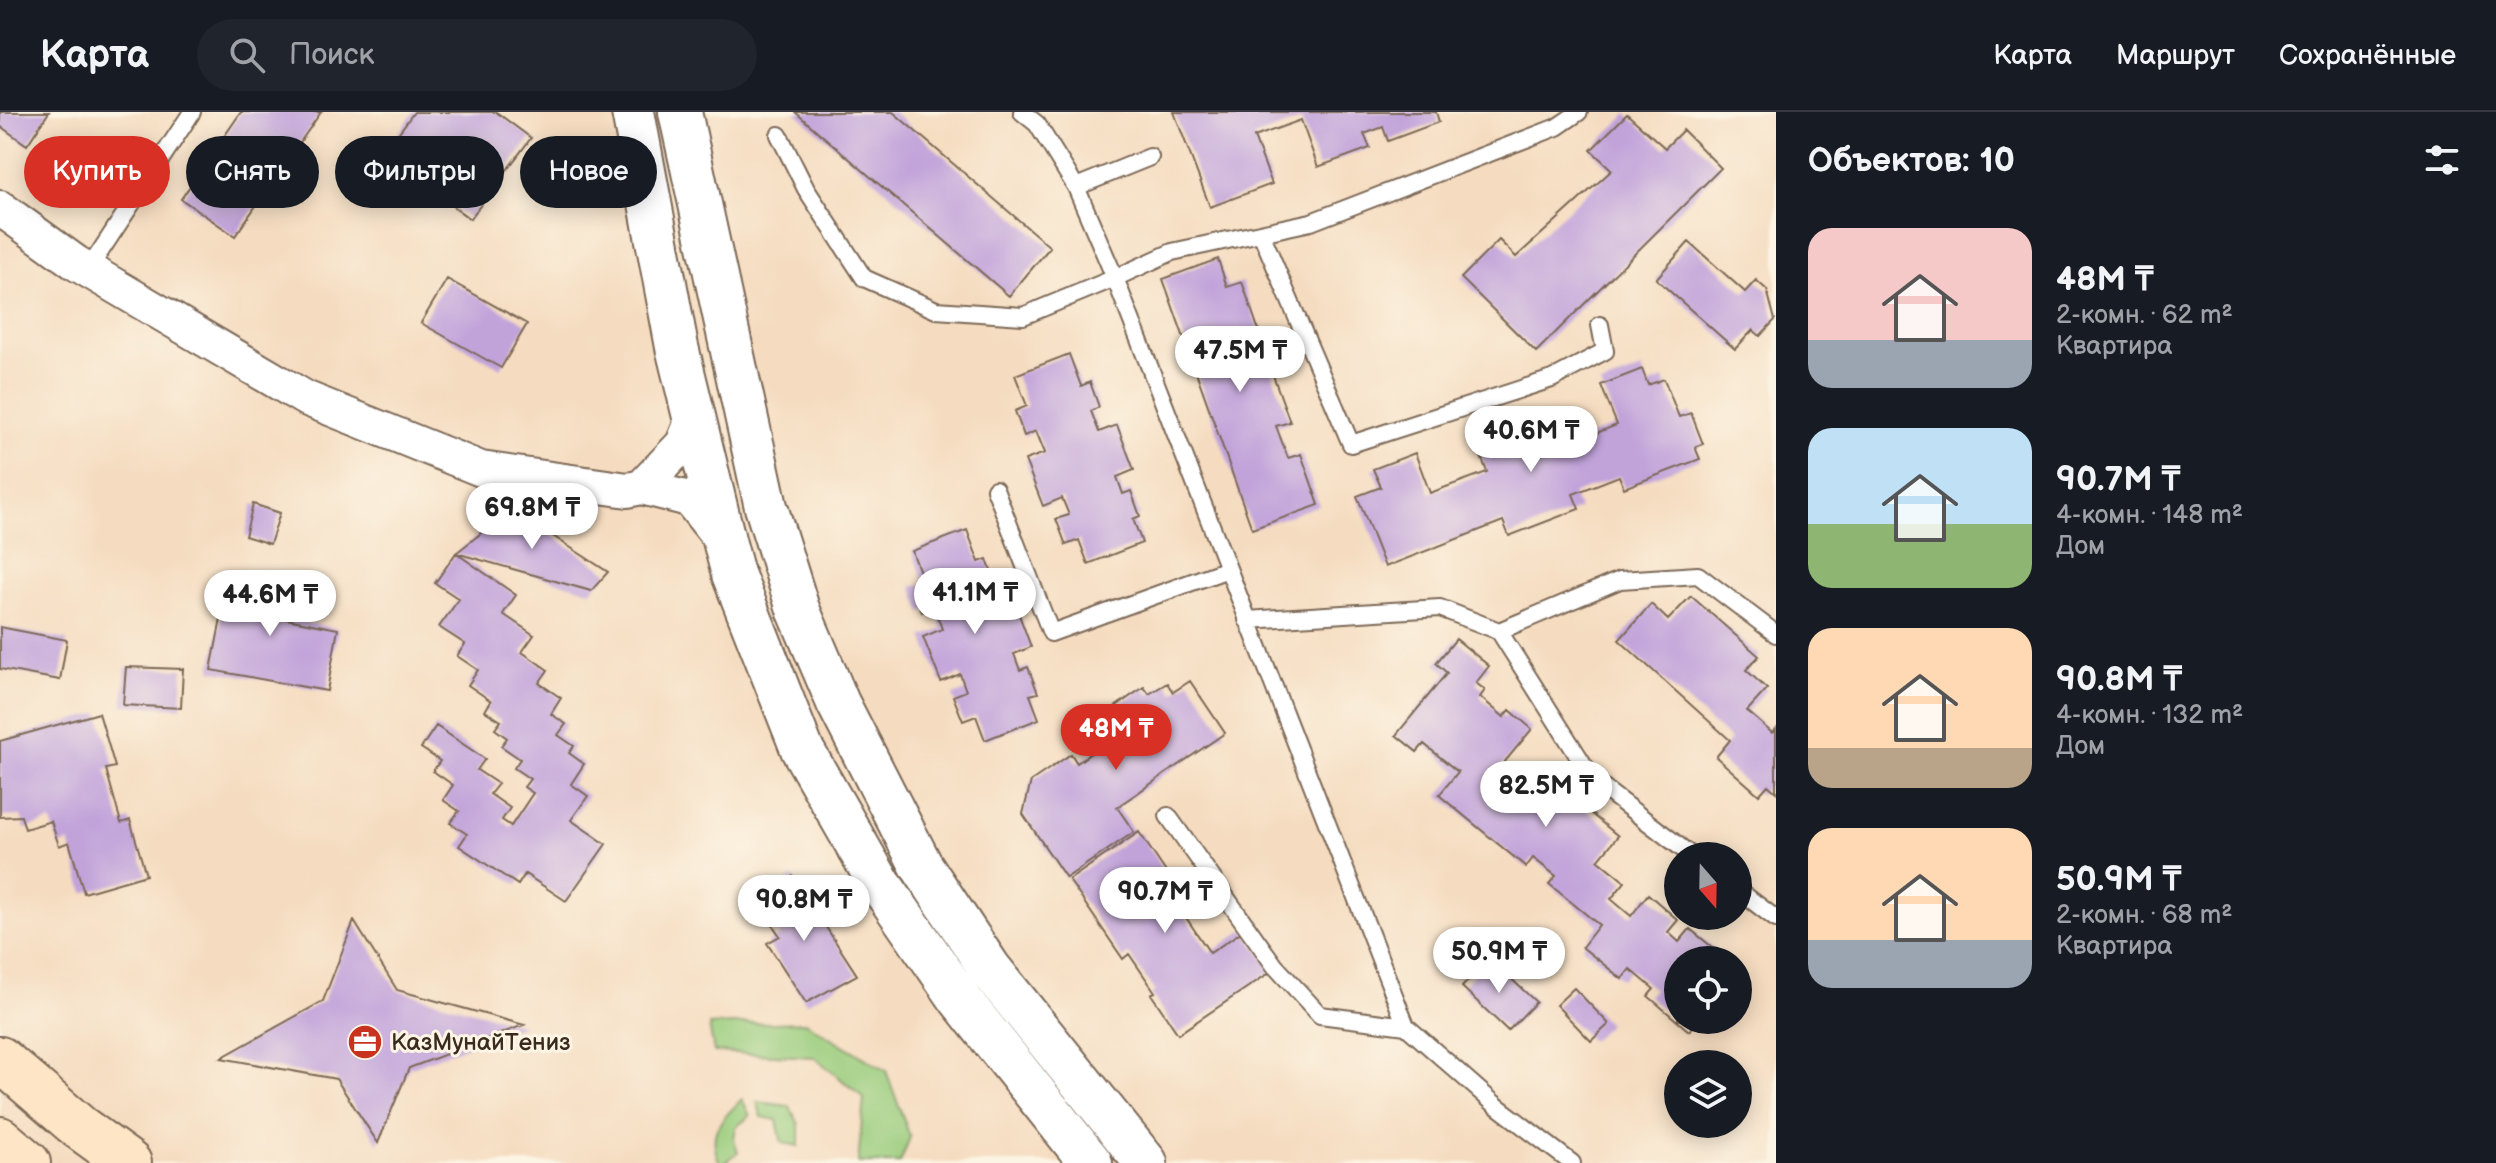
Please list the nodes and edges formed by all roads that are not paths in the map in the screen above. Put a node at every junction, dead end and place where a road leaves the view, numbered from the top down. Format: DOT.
graph roads {
  1 [pos="192,112"];
  2 [pos="633,112"];
  3 [pos="680,112"];
  4 [pos="1022,112"];
  5 [pos="1579,112"];
  6 [pos="779,135"];
  7 [pos="1150,157"];
  8 [pos="1076,187"];
  9 [pos="0,208"];
  10 [pos="1261,233"];
  11 [pos="88,270"];
  12 [pos="1115,278"];
  13 [pos="1600,325"];
  14 [pos="694,417"];
  15 [pos="642,487"];
  16 [pos="995,489"];
  17 [pos="725,544"];
  18 [pos="1228,569"];
  19 [pos="1247,620"];
  20 [pos="1499,631"];
  21 [pos="1776,634"];
  22 [pos="1168,816"];
  23 [pos="1674,842"];
  24 [pos="1752,901"];
  25 [pos="1776,919"];
  26 [pos="1406,1026"];
  27 [pos="0,1059"];
  28 [pos="0,1139"];
  29 [pos="28,1163"];
  30 [pos="129,1163"];
  31 [pos="1091,1163"];
  32 [pos="1146,1163"];
  33 [pos="1572,1163"];
  1 -- 11 [label="lane"];
  2 -- 14 [label="street"];
  3 -- 32 [label="street"];
  4 -- 8 [label="lane"];
  5 -- 10 [label="lane"];
  6 -- 12 [label="lane"];
  7 -- 8 [label="lane"];
  8 -- 12 [label="lane"];
  9 -- 11 [label="street"];
  10 -- 12 [label="lane"];
  10 -- 13 [label="lane"];
  11 -- 15 [label="street"];
  12 -- 18 [label="lane"];
  14 -- 15 [label="street"];
  14 -- 17 [label="street"];
  15 -- 17 [label="street"];
  16 -- 18 [label="lane"];
  17 -- 31 [label="street"];
  18 -- 19 [label="lane"];
  19 -- 20 [label="lane"];
  19 -- 26 [label="lane"];
  20 -- 21 [label="lane"];
  20 -- 23 [label="lane"];
  22 -- 26 [label="lane"];
  24 -- 25 [label="lane"];
  26 -- 33 [label="lane"];
  27 -- 30 [label="main road"];
  28 -- 29 [label="main road"];
}
